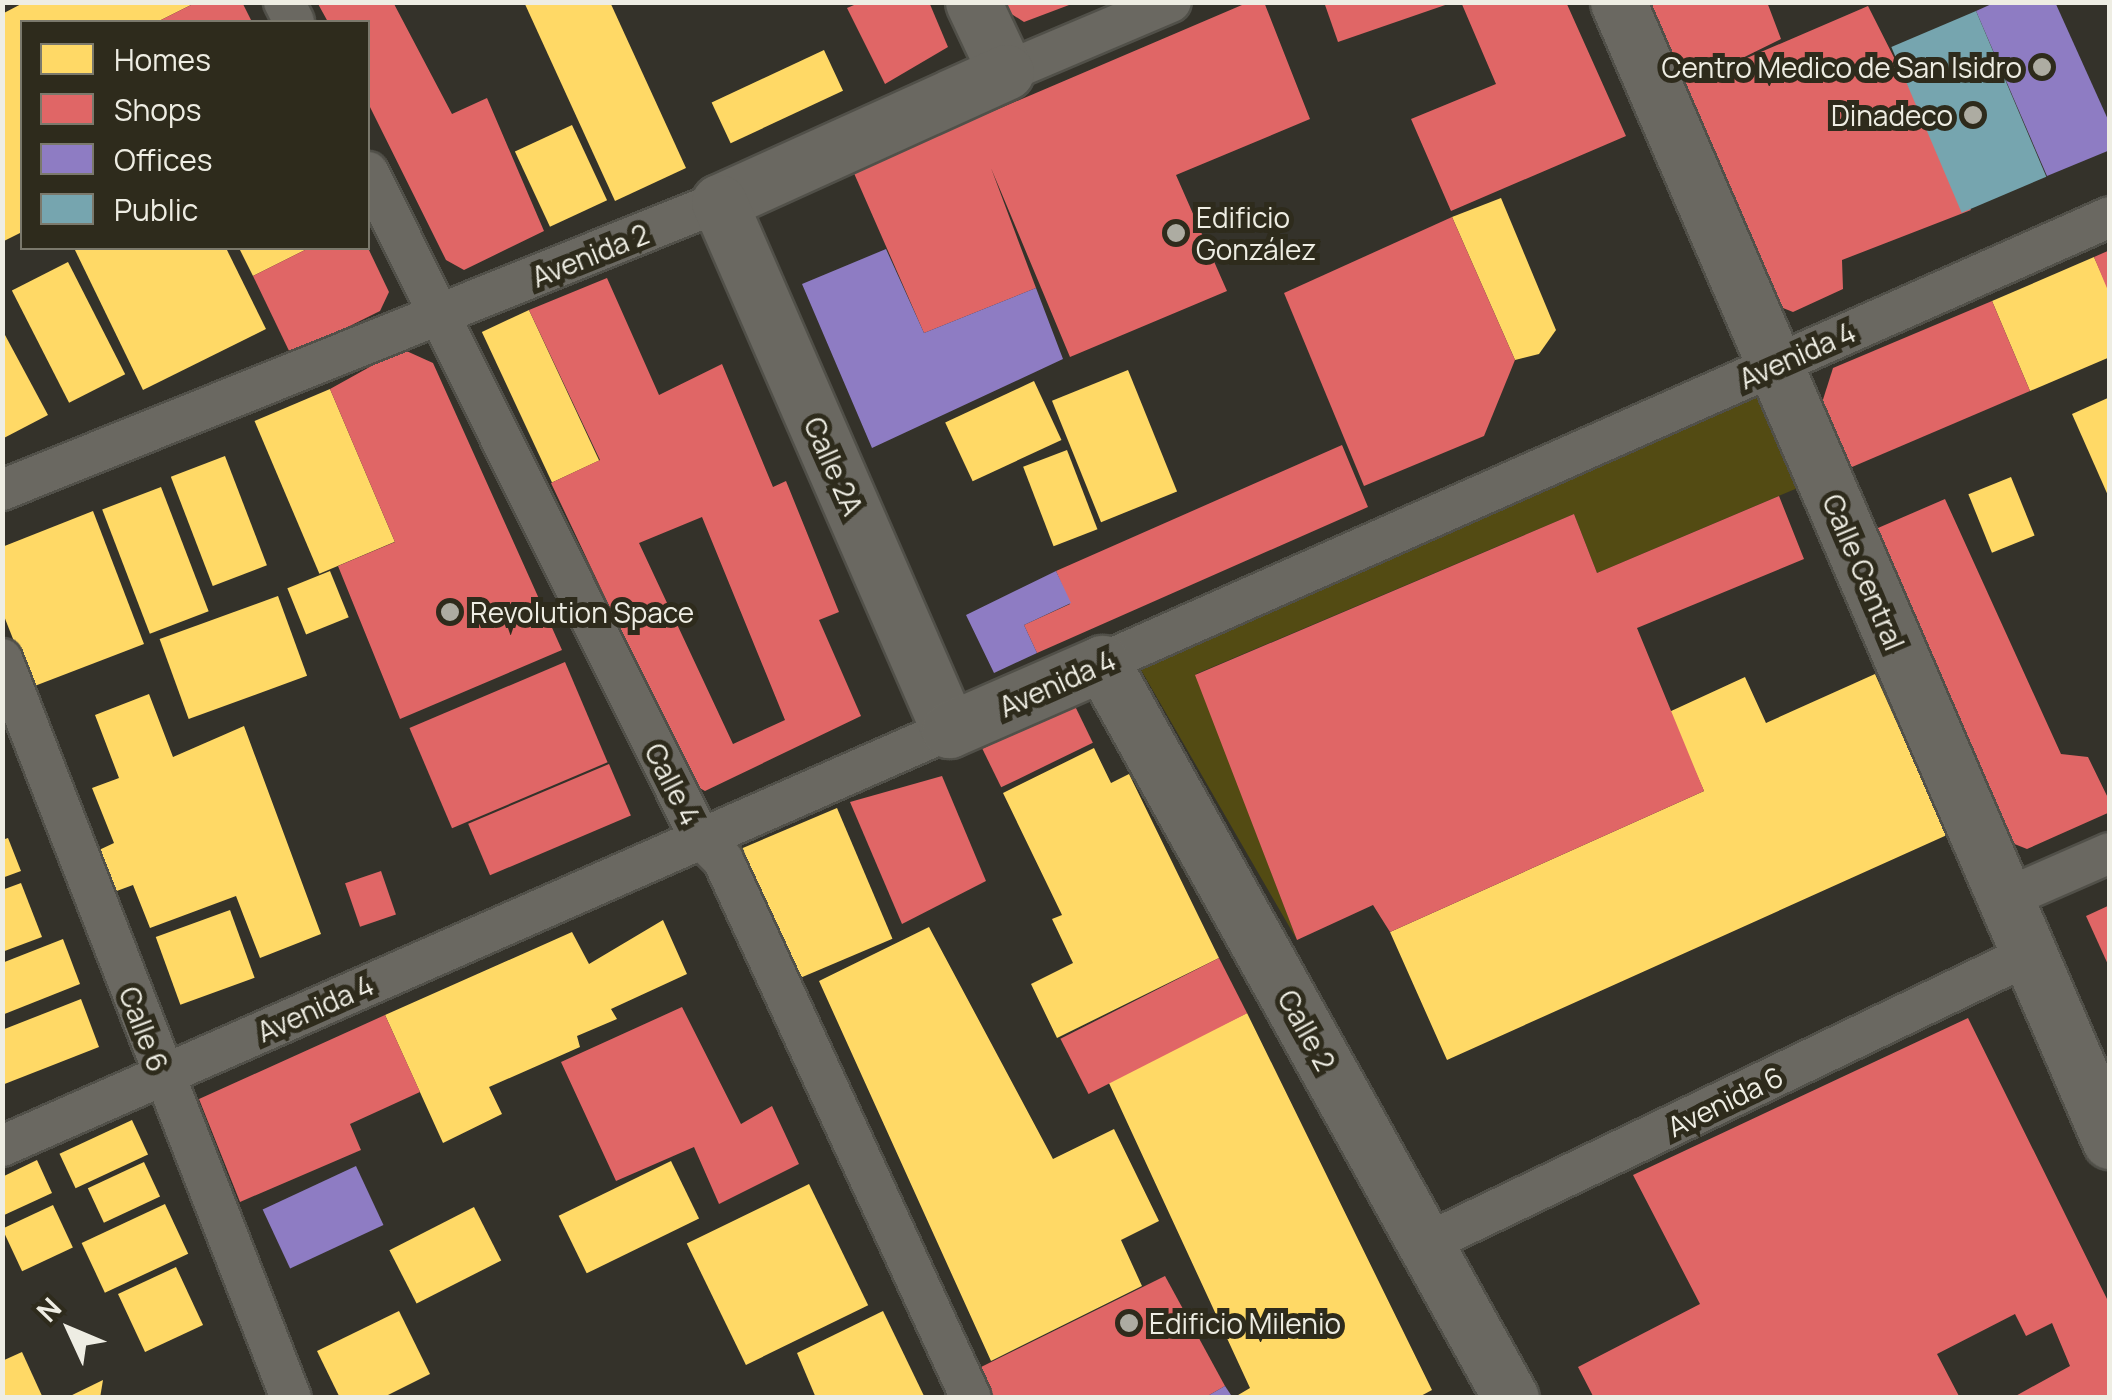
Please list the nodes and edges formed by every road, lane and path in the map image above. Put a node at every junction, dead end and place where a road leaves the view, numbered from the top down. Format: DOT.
graph roads {
  1 [pos="973,2"];
  2 [pos="1171,2"];
  3 [pos="1618,2"];
  4 [pos="1006,72"];
  5 [pos="370,176"];
  6 [pos="719,202"];
  7 [pos="2110,217"];
  8 [pos="438,316"];
  9 [pos="1778,364"];
  10 [pos="2,490"];
  11 [pos="2,659"];
  12 [pos="1102,663"];
  13 [pos="949,730"];
  14 [pos="699,836"];
  15 [pos="2110,853"];
  16 [pos="2000,900"];
  17 [pos="2024,957"];
  18 [pos="162,1076"];
  19 [pos="2110,1140"];
  20 [pos="2,1146"];
  21 [pos="1425,1244"];
  22 [pos="292,1398"];
  23 [pos="971,1398"];
  24 [pos="1512,1398"];
  1 -- 4 [label="main road"];
  2 -- 4 [label="street, Avenida 2"];
  3 -- 9 [label="main road, Calle Central"];
  4 -- 6 [label="main road, Avenida 2"];
  5 -- 8 [label="street, Calle 4"];
  6 -- 8 [label="street, Avenida 2"];
  6 -- 13 [label="main road, Calle 2A"];
  7 -- 9 [label="street, Avenida 4"];
  8 -- 10 [label="street, Avenida 2"];
  8 -- 14 [label="street, Calle 4"];
  9 -- 12 [label="street, Avenida 4"];
  9 -- 16 [label="main road, Calle Central"];
  11 -- 18 [label="street, Calle 6"];
  12 -- 13 [label="main road, Avenida 4"];
  12 -- 21 [label="main road, Calle 2"];
  13 -- 14 [label="street, Avenida 4"];
  14 -- 18 [label="street, Avenida 4"];
  14 -- 23 [label="street, Calle 4"];
  15 -- 16 [label="street"];
  16 -- 17 [label="main road, Calle Central"];
  17 -- 19 [label="main road, Calle Central"];
  17 -- 21 [label="street, Avenida 6"];
  18 -- 20 [label="street, Avenida 4"];
  18 -- 22 [label="street, Calle 6"];
  21 -- 24 [label="main road, Calle 2"];
}
